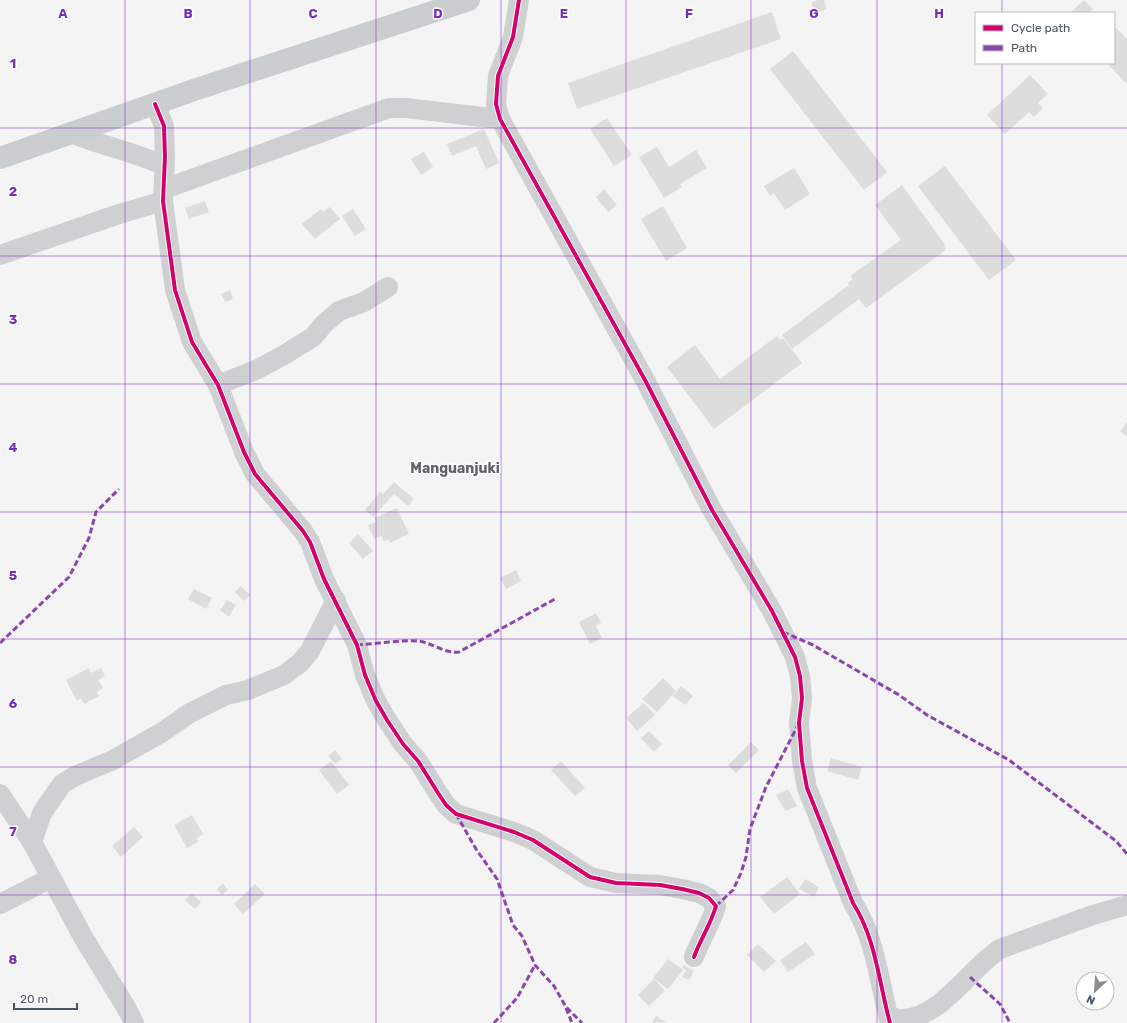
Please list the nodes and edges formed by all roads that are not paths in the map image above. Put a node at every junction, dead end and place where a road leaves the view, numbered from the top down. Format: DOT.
graph roads {
  1 [pos="469,0"];
  2 [pos="519,0"];
  3 [pos="155,104"];
  4 [pos="500,119"];
  5 [pos="71,133"];
  6 [pos="0,158"];
  7 [pos="165,166"];
  8 [pos="164,195"];
  9 [pos="0,255"];
  10 [pos="388,287"];
  11 [pos="218,384"];
  12 [pos="336,600"];
  13 [pos="0,794"];
  14 [pos="32,842"];
  15 [pos="51,878"];
  16 [pos="0,904"];
  17 [pos="1127,905"];
  18 [pos="694,957"];
  19 [pos="889,1019"];
  20 [pos="134,1023"];
  1 -- 3 [label="main road"];
  2 -- 4 [label="street"];
  3 -- 5 [label="main road"];
  3 -- 7 [label="street"];
  4 -- 8 [label="street"];
  4 -- 19 [label="street"];
  5 -- 6 [label="main road"];
  5 -- 7 [label="street"];
  7 -- 8 [label="street"];
  8 -- 9 [label="street"];
  8 -- 11 [label="street"];
  10 -- 11 [label="street"];
  11 -- 12 [label="street"];
  12 -- 14 [label="street"];
  12 -- 18 [label="street"];
  13 -- 14 [label="street"];
  14 -- 15 [label="street"];
  15 -- 16 [label="street"];
  15 -- 20 [label="street"];
  17 -- 19 [label="street"];
}
